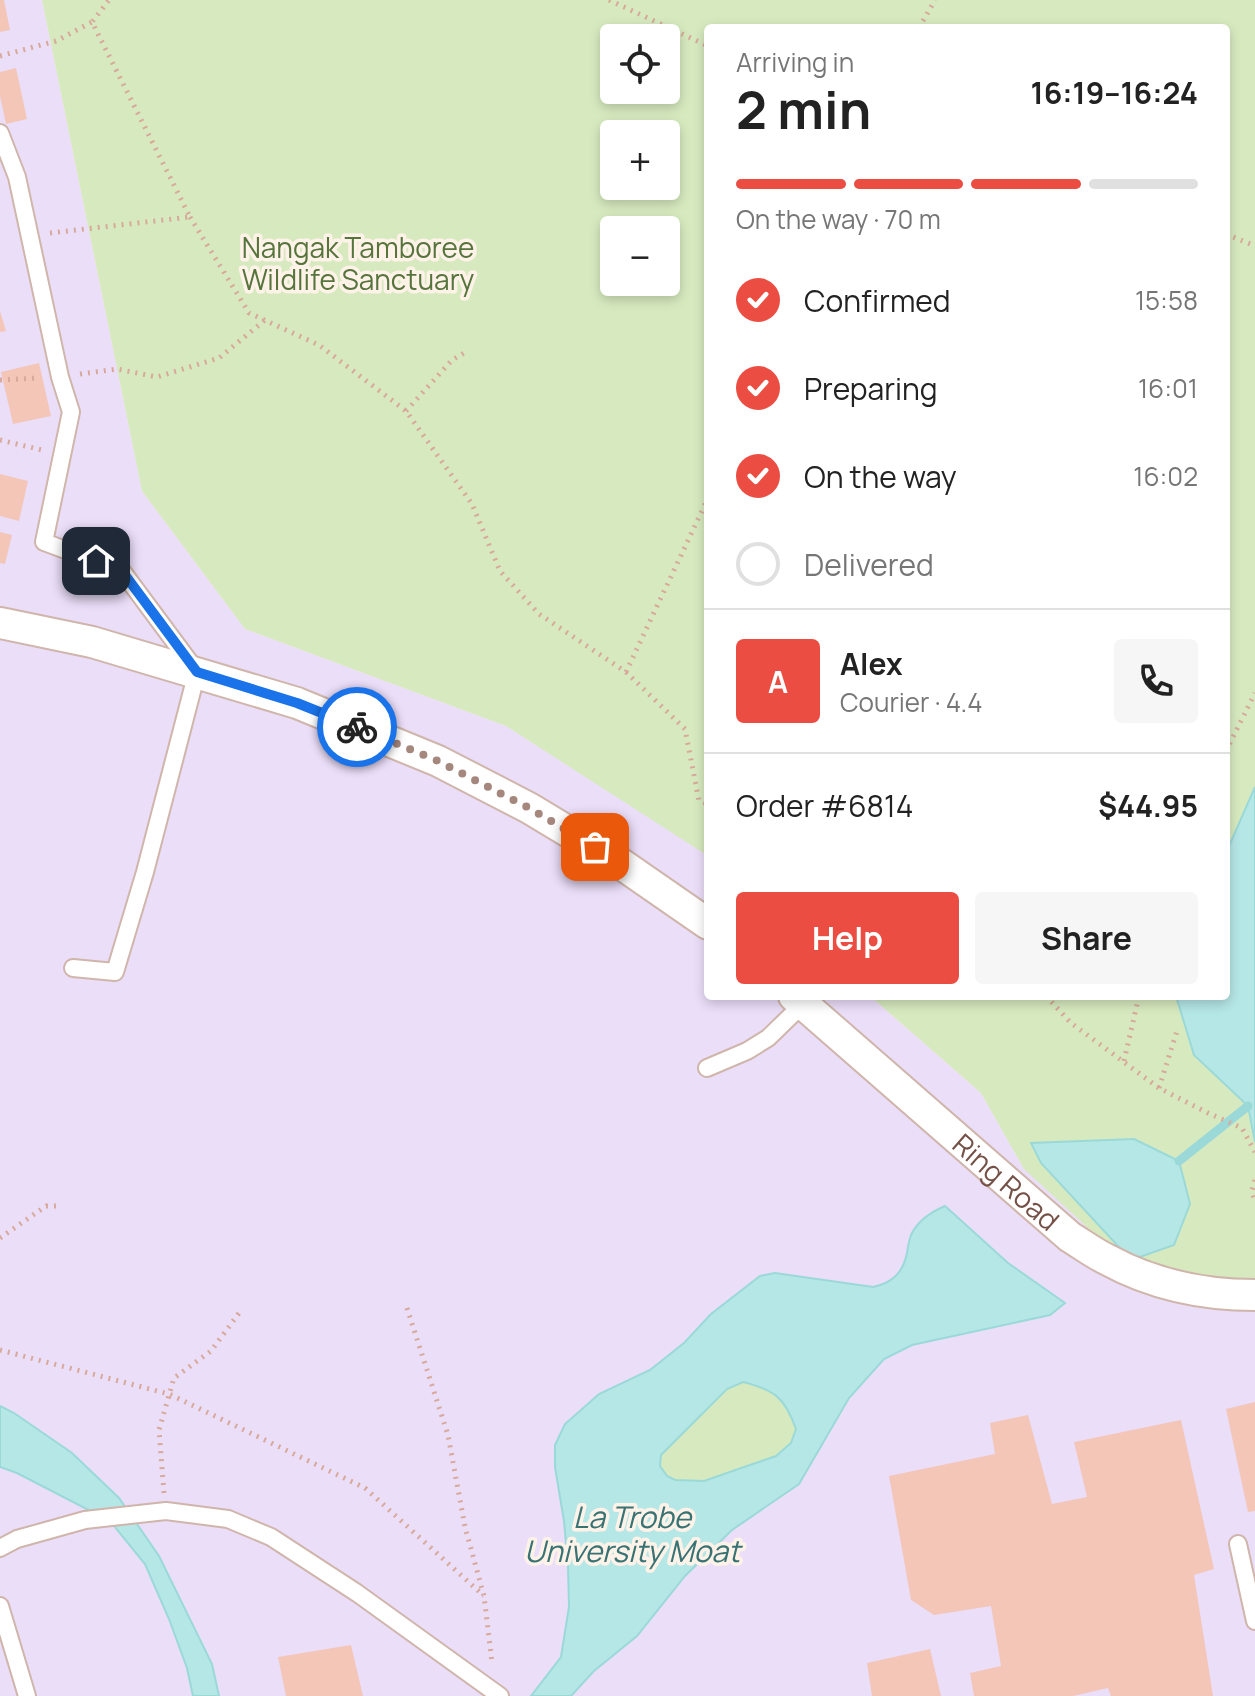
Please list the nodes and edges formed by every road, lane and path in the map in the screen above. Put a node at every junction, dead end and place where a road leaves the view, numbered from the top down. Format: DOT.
graph roads {
  1 [pos="109,0"];
  2 [pos="609,0"];
  3 [pos="935,0"];
  4 [pos="92,22"];
  5 [pos="921,24"];
  6 [pos="704,44"];
  7 [pos="0,56"];
  8 [pos="0,133"];
  9 [pos="190,217"];
  10 [pos="29,236"];
  11 [pos="1230,236"];
  12 [pos="1255,246"];
  13 [pos="265,320"];
  14 [pos="466,352"];
  15 [pos="60,377"];
  16 [pos="0,380"];
  17 [pos="406,411"];
  18 [pos="0,440"];
  19 [pos="62,455"];
  20 [pos="704,506"];
  21 [pos="0,623"];
  22 [pos="197,672"];
  23 [pos="626,672"];
  24 [pos="1255,693"];
  25 [pos="1230,743"];
  26 [pos="704,803"];
  27 [pos="704,921"];
  28 [pos="73,968"];
  29 [pos="798,1000"];
  30 [pos="1050,1000"];
  31 [pos="1138,1000"];
  32 [pos="1174,1029"];
  33 [pos="1124,1061"];
  34 [pos="707,1068"];
  35 [pos="1159,1088"];
  36 [pos="1255,1152"];
  37 [pos="1255,1180"];
  38 [pos="1255,1203"];
  39 [pos="58,1206"];
  40 [pos="0,1238"];
  41 [pos="1255,1295"];
  42 [pos="407,1308"];
  43 [pos="242,1309"];
  44 [pos="0,1350"];
  45 [pos="169,1394"];
  46 [pos="166,1511"];
  47 [pos="1238,1544"];
  48 [pos="0,1548"];
  49 [pos="484,1596"];
  50 [pos="0,1606"];
  51 [pos="1255,1621"];
  52 [pos="497,1694"];
  53 [pos="27,1696"];
  1 -- 4 [label="path"];
  2 -- 6 [label="path"];
  3 -- 5 [label="path"];
  4 -- 7 [label="path"];
  4 -- 9 [label="path"];
  8 -- 10 [label="lane"];
  9 -- 10 [label="path"];
  9 -- 13 [label="path"];
  10 -- 15 [label="lane"];
  11 -- 12 [label="path"];
  13 -- 15 [label="path"];
  13 -- 17 [label="path"];
  14 -- 17 [label="path"];
  15 -- 16 [label="path"];
  15 -- 19 [label="lane"];
  17 -- 23 [label="path"];
  18 -- 19 [label="path"];
  19 -- 22 [label="lane"];
  20 -- 23 [label="path"];
  21 -- 22 [label="street"];
  22 -- 27 [label="street"];
  22 -- 28 [label="lane"];
  23 -- 26 [label="path"];
  24 -- 25 [label="path"];
  29 -- 34 [label="lane"];
  29 -- 41 [label="street, Ring Road"];
  30 -- 33 [label="path"];
  31 -- 33 [label="path"];
  32 -- 35 [label="path"];
  33 -- 35 [label="path"];
  35 -- 36 [label="path"];
  37 -- 38 [label="path"];
  39 -- 40 [label="path"];
  42 -- 49 [label="path"];
  43 -- 45 [label="path"];
  44 -- 45 [label="path"];
  45 -- 46 [label="path"];
  45 -- 49 [label="path"];
  46 -- 48 [label="lane"];
  46 -- 52 [label="lane"];
  47 -- 51 [label="lane"];
  49 -- 52 [label="path"];
  50 -- 53 [label="lane"];
}
